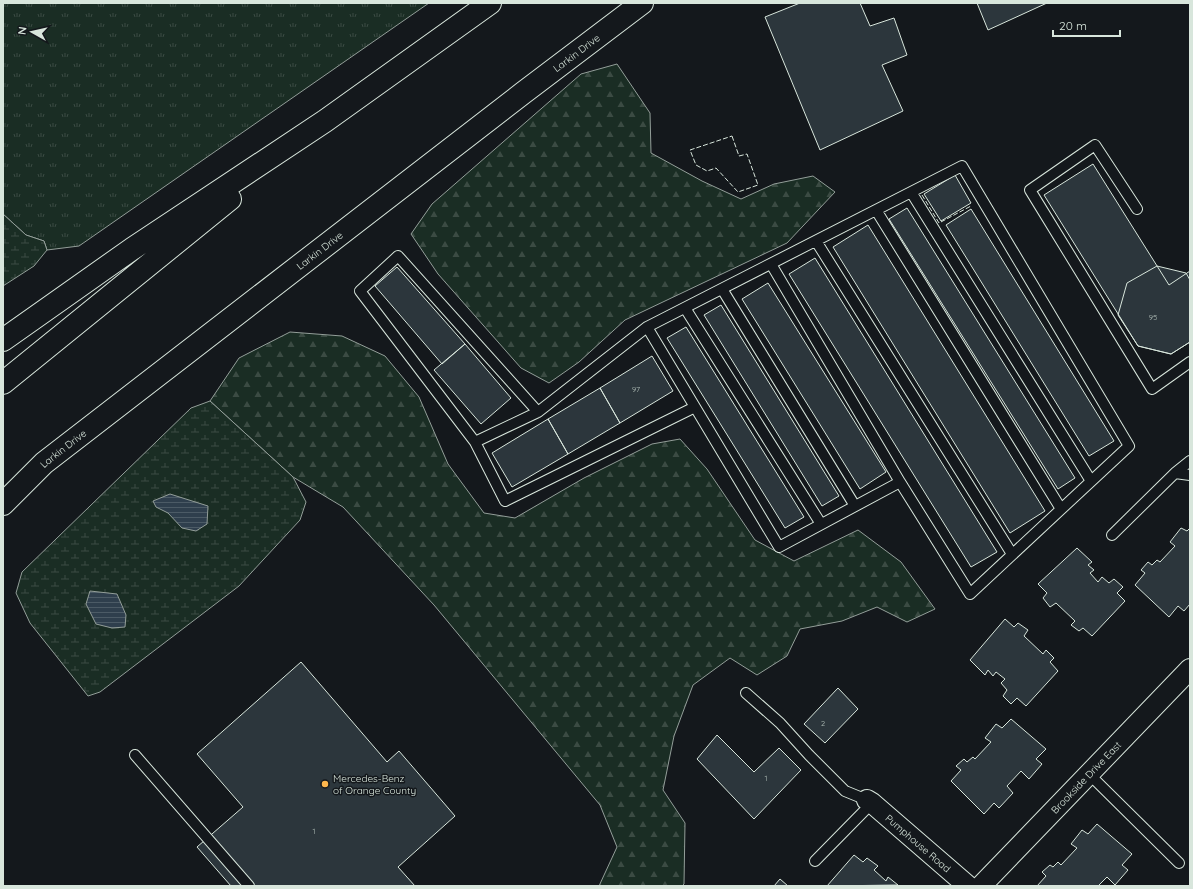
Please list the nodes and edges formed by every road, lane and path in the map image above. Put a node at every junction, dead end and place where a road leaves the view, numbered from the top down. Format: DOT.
graph roads {
  1 [pos="490,3"];
  2 [pos="642,3"];
  3 [pos="325,121"];
  4 [pos="911,192"];
  5 [pos="1137,209"];
  6 [pos="876,210"];
  7 [pos="816,241"];
  8 [pos="771,264"];
  9 [pos="722,289"];
  10 [pos="685,308"];
  11 [pos="647,327"];
  12 [pos="3,340"];
  13 [pos="1190,362"];
  14 [pos="3,383"];
  15 [pos="695,407"];
  16 [pos="538,412"];
  17 [pos="475,442"];
  18 [pos="1190,461"];
  19 [pos="1176,473"];
  20 [pos="1190,475"];
  21 [pos="1091,481"];
  22 [pos="900,482"];
  23 [pos="3,504"];
  24 [pos="855,506"];
  25 [pos="1061,509"];
  26 [pos="821,524"];
  27 [pos="1112,535"];
  28 [pos="1012,554"];
  29 [pos="1190,669"];
  30 [pos="746,693"];
  31 [pos="135,755"];
  32 [pos="1089,774"];
  33 [pos="870,802"];
  34 [pos="815,860"];
  35 [pos="1178,863"];
  36 [pos="249,886"];
  37 [pos="968,886"];
  38 [pos="981,886"];
  1 -- 3 [label="main road"];
  2 -- 23 [label="main road, Larkin Drive"];
  3 -- 12 [label="main road"];
  3 -- 14 [label="main road"];
  4 -- 6 [label="lane"];
  4 -- 21 [label="lane"];
  4 -- 21 [label="lane"];
  5 -- 13 [label="lane"];
  6 -- 7 [label="lane"];
  6 -- 25 [label="lane"];
  7 -- 8 [label="lane"];
  7 -- 28 [label="lane"];
  8 -- 9 [label="lane"];
  8 -- 22 [label="lane"];
  9 -- 10 [label="lane"];
  9 -- 24 [label="lane"];
  10 -- 11 [label="lane"];
  10 -- 26 [label="lane"];
  11 -- 15 [label="lane"];
  11 -- 16 [label="lane"];
  15 -- 17 [label="lane"];
  15 -- 26 [label="lane"];
  16 -- 17 [label="lane"];
  16 -- 17 [label="lane"];
  18 -- 19 [label="lane"];
  19 -- 20 [label="lane"];
  19 -- 27 [label="lane"];
  21 -- 25 [label="lane"];
  22 -- 24 [label="lane"];
  22 -- 28 [label="lane"];
  24 -- 26 [label="lane"];
  25 -- 28 [label="lane"];
  29 -- 32 [label="street, Brookside Drive East"];
  30 -- 33 [label="lane"];
  31 -- 36 [label="lane"];
  32 -- 35 [label="lane"];
  32 -- 38 [label="street, Brookside Drive East"];
  33 -- 34 [label="lane"];
  33 -- 37 [label="street, Pumphouse Road"];
}
